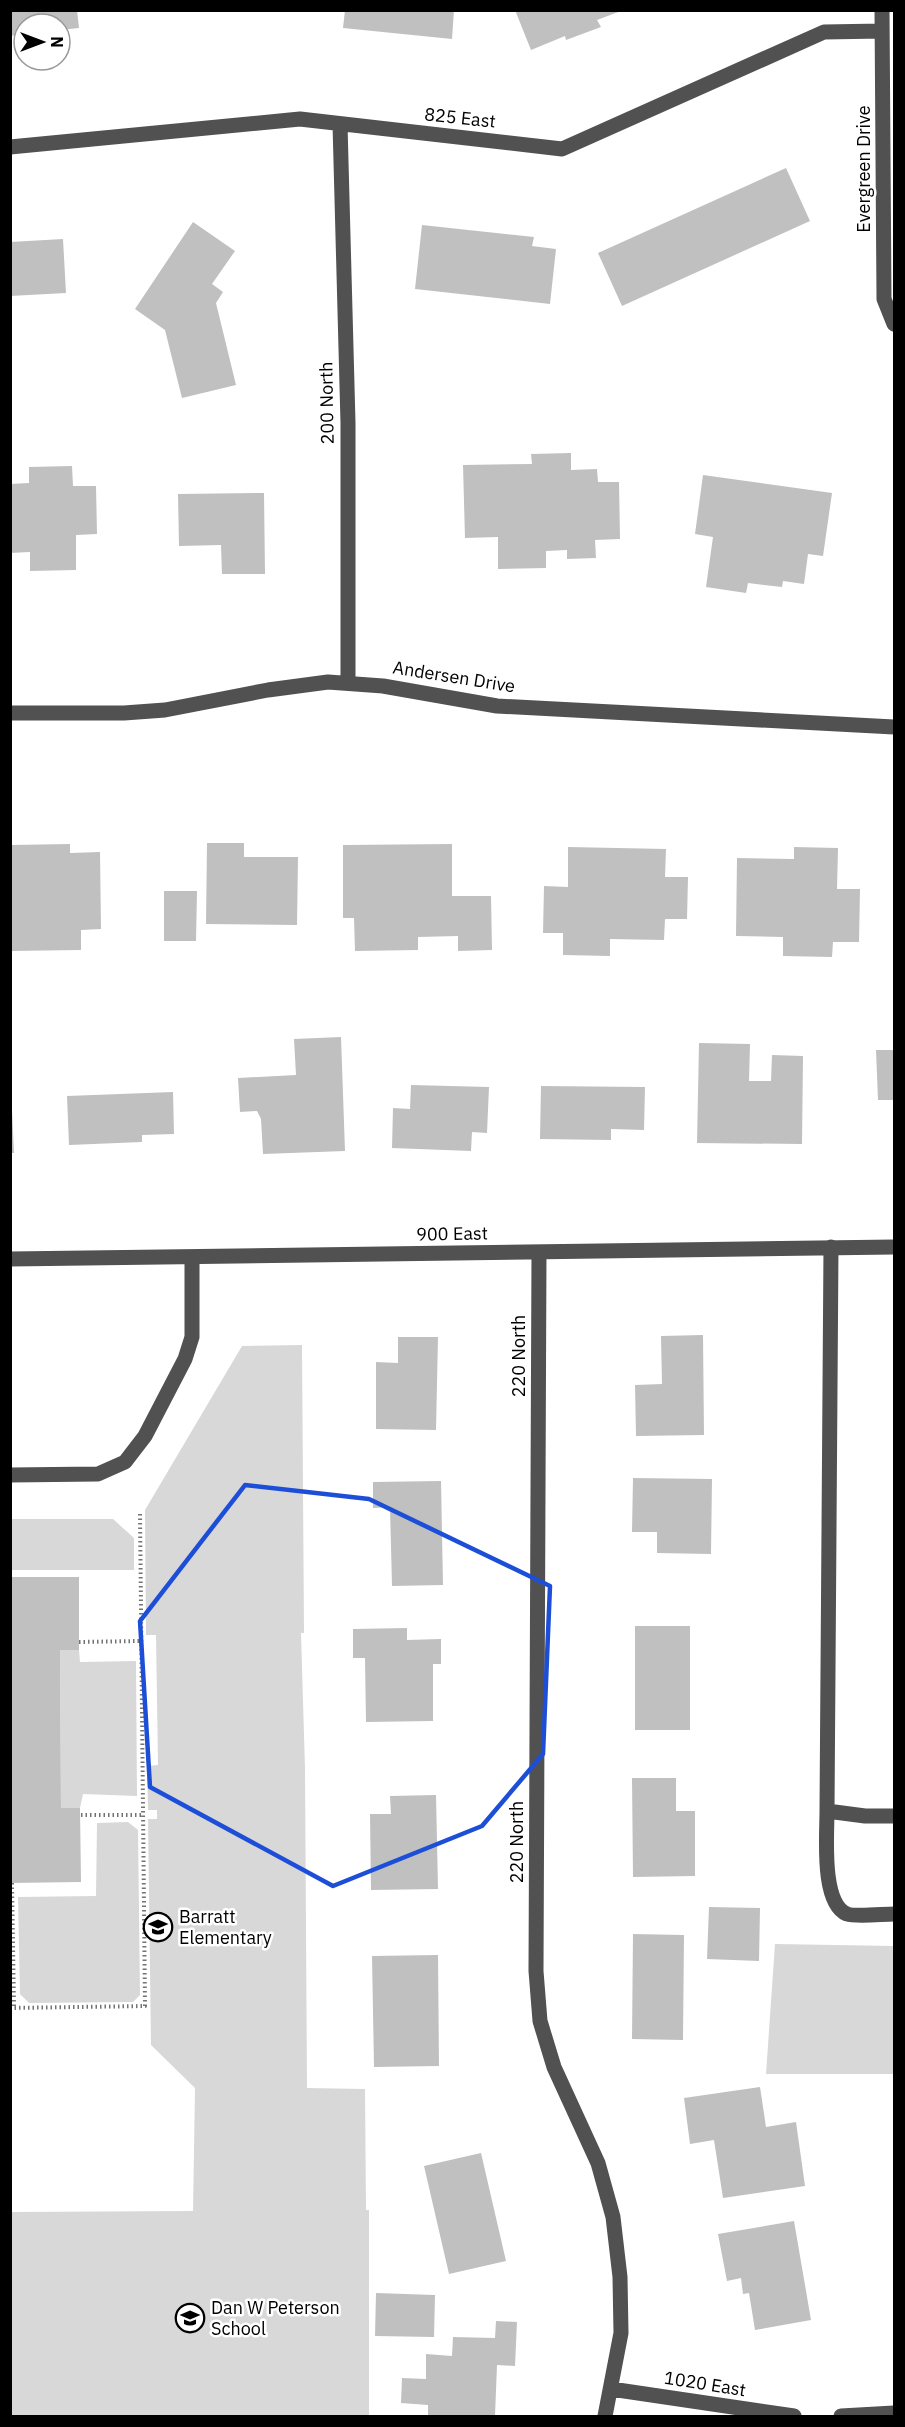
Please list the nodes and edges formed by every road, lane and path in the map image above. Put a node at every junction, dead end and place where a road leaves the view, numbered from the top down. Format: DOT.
graph roads {
  1 [pos="882,10"];
  2 [pos="882,31"];
  3 [pos="340,124"];
  4 [pos="10,147"];
  5 [pos="894,324"];
  6 [pos="348,682"];
  7 [pos="10,713"];
  8 [pos="894,728"];
  9 [pos="831,1247"];
  10 [pos="894,1247"];
  11 [pos="538,1252"];
  12 [pos="192,1257"];
  13 [pos="10,1259"];
  14 [pos="10,1475"];
  15 [pos="140,1511"];
  16 [pos="140,1641"];
  17 [pos="79,1642"];
  18 [pos="826,1811"];
  19 [pos="81,1815"];
  20 [pos="143,1815"];
  21 [pos="894,1816"];
  22 [pos="12,1882"];
  23 [pos="894,1914"];
  24 [pos="12,2008"];
  25 [pos="611,2389"];
  26 [pos="894,2413"];
  27 [pos="606,2416"];
  28 [pos="794,2416"];
  29 [pos="841,2416"];
  1 -- 2 [label="street, Evergreen Drive"];
  2 -- 3 [label="street, 825 East"];
  2 -- 5 [label="street, Evergreen Drive"];
  3 -- 4 [label="street, 825 East"];
  3 -- 6 [label="street, 200 North"];
  6 -- 7 [label="street, Andersen Drive"];
  6 -- 8 [label="street, Andersen Drive"];
  9 -- 10 [label="street, 900 East"];
  9 -- 11 [label="street, 900 East"];
  9 -- 18 [label="street"];
  11 -- 12 [label="street, 900 East"];
  11 -- 25 [label="street, 220 North"];
  12 -- 13 [label="street, 900 East"];
  12 -- 14 [label="street"];
  15 -- 16 [label="path"];
  16 -- 17 [label="path"];
  16 -- 20 [label="path"];
  18 -- 21 [label="street"];
  18 -- 23 [label="street"];
  19 -- 20 [label="path"];
  20 -- 24 [label="path"];
  22 -- 24 [label="path"];
  25 -- 27 [label="street, 220 North"];
  25 -- 28 [label="street, 1020 East"];
  26 -- 29 [label="street"];
}
